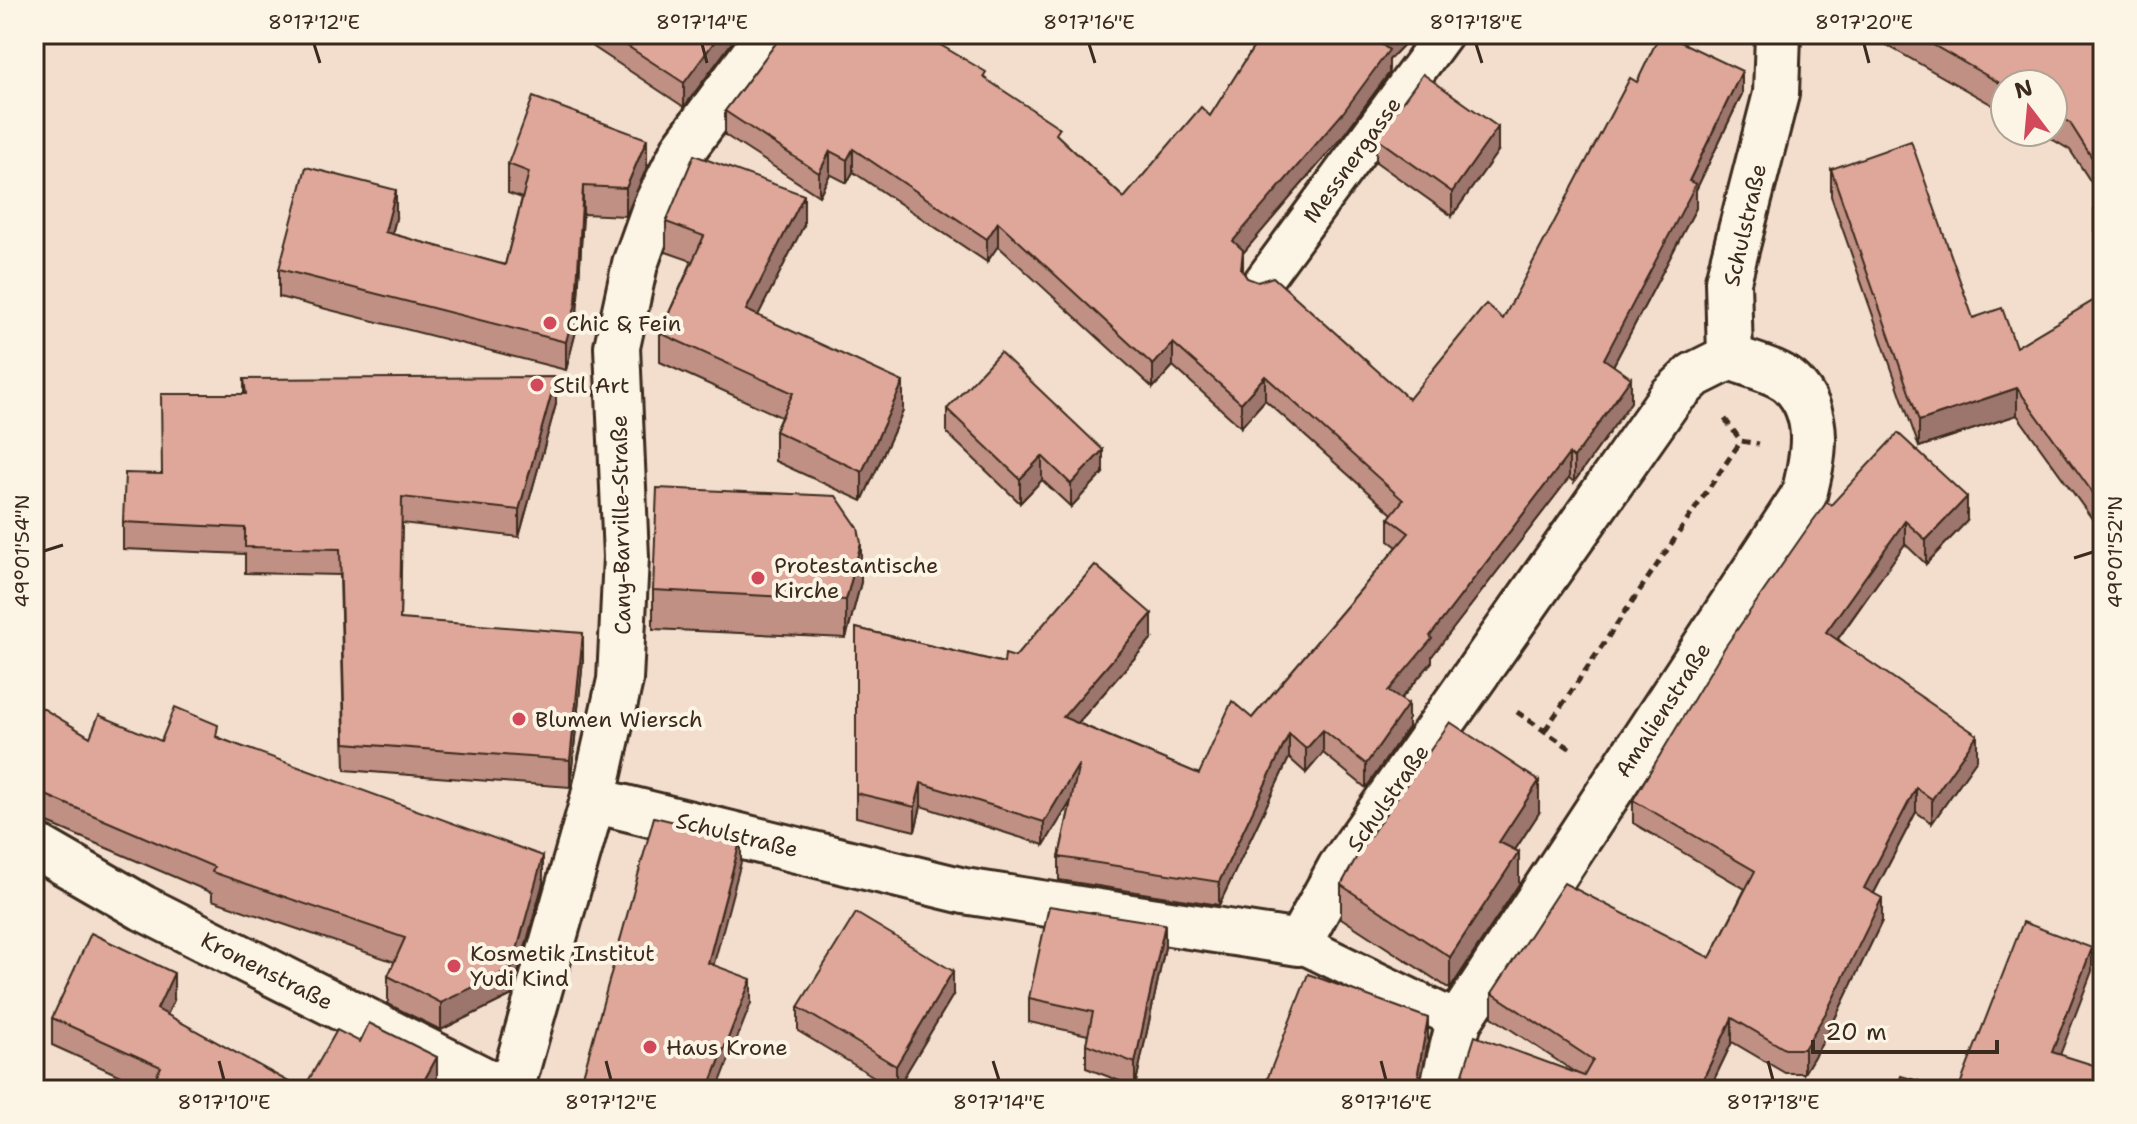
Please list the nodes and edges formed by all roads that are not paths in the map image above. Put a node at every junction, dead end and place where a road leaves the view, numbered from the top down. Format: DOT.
graph roads {
  1 [pos="769,34"];
  2 [pos="1444,34"];
  3 [pos="1778,34"];
  4 [pos="1260,285"];
  5 [pos="1712,366"];
  6 [pos="593,800"];
  7 [pos="34,845"];
  8 [pos="1299,943"];
  9 [pos="1459,1021"];
  10 [pos="504,1090"];
  11 [pos="511,1090"];
  12 [pos="1442,1090"];
  1 -- 6 [label="street, Cany-Barville-Straße"];
  2 -- 4 [label="lane, Messnergasse"];
  3 -- 5 [label="street, Schulstraße"];
  5 -- 8 [label="street, Schulstraße"];
  5 -- 9 [label="street, Amalienstraße"];
  6 -- 8 [label="street, Schulstraße"];
  6 -- 11 [label="street, Cany-Barville-Straße"];
  7 -- 10 [label="street, Kronenstraße"];
  8 -- 9 [label="lane"];
  9 -- 12 [label="street, Amalienstraße"];
}
